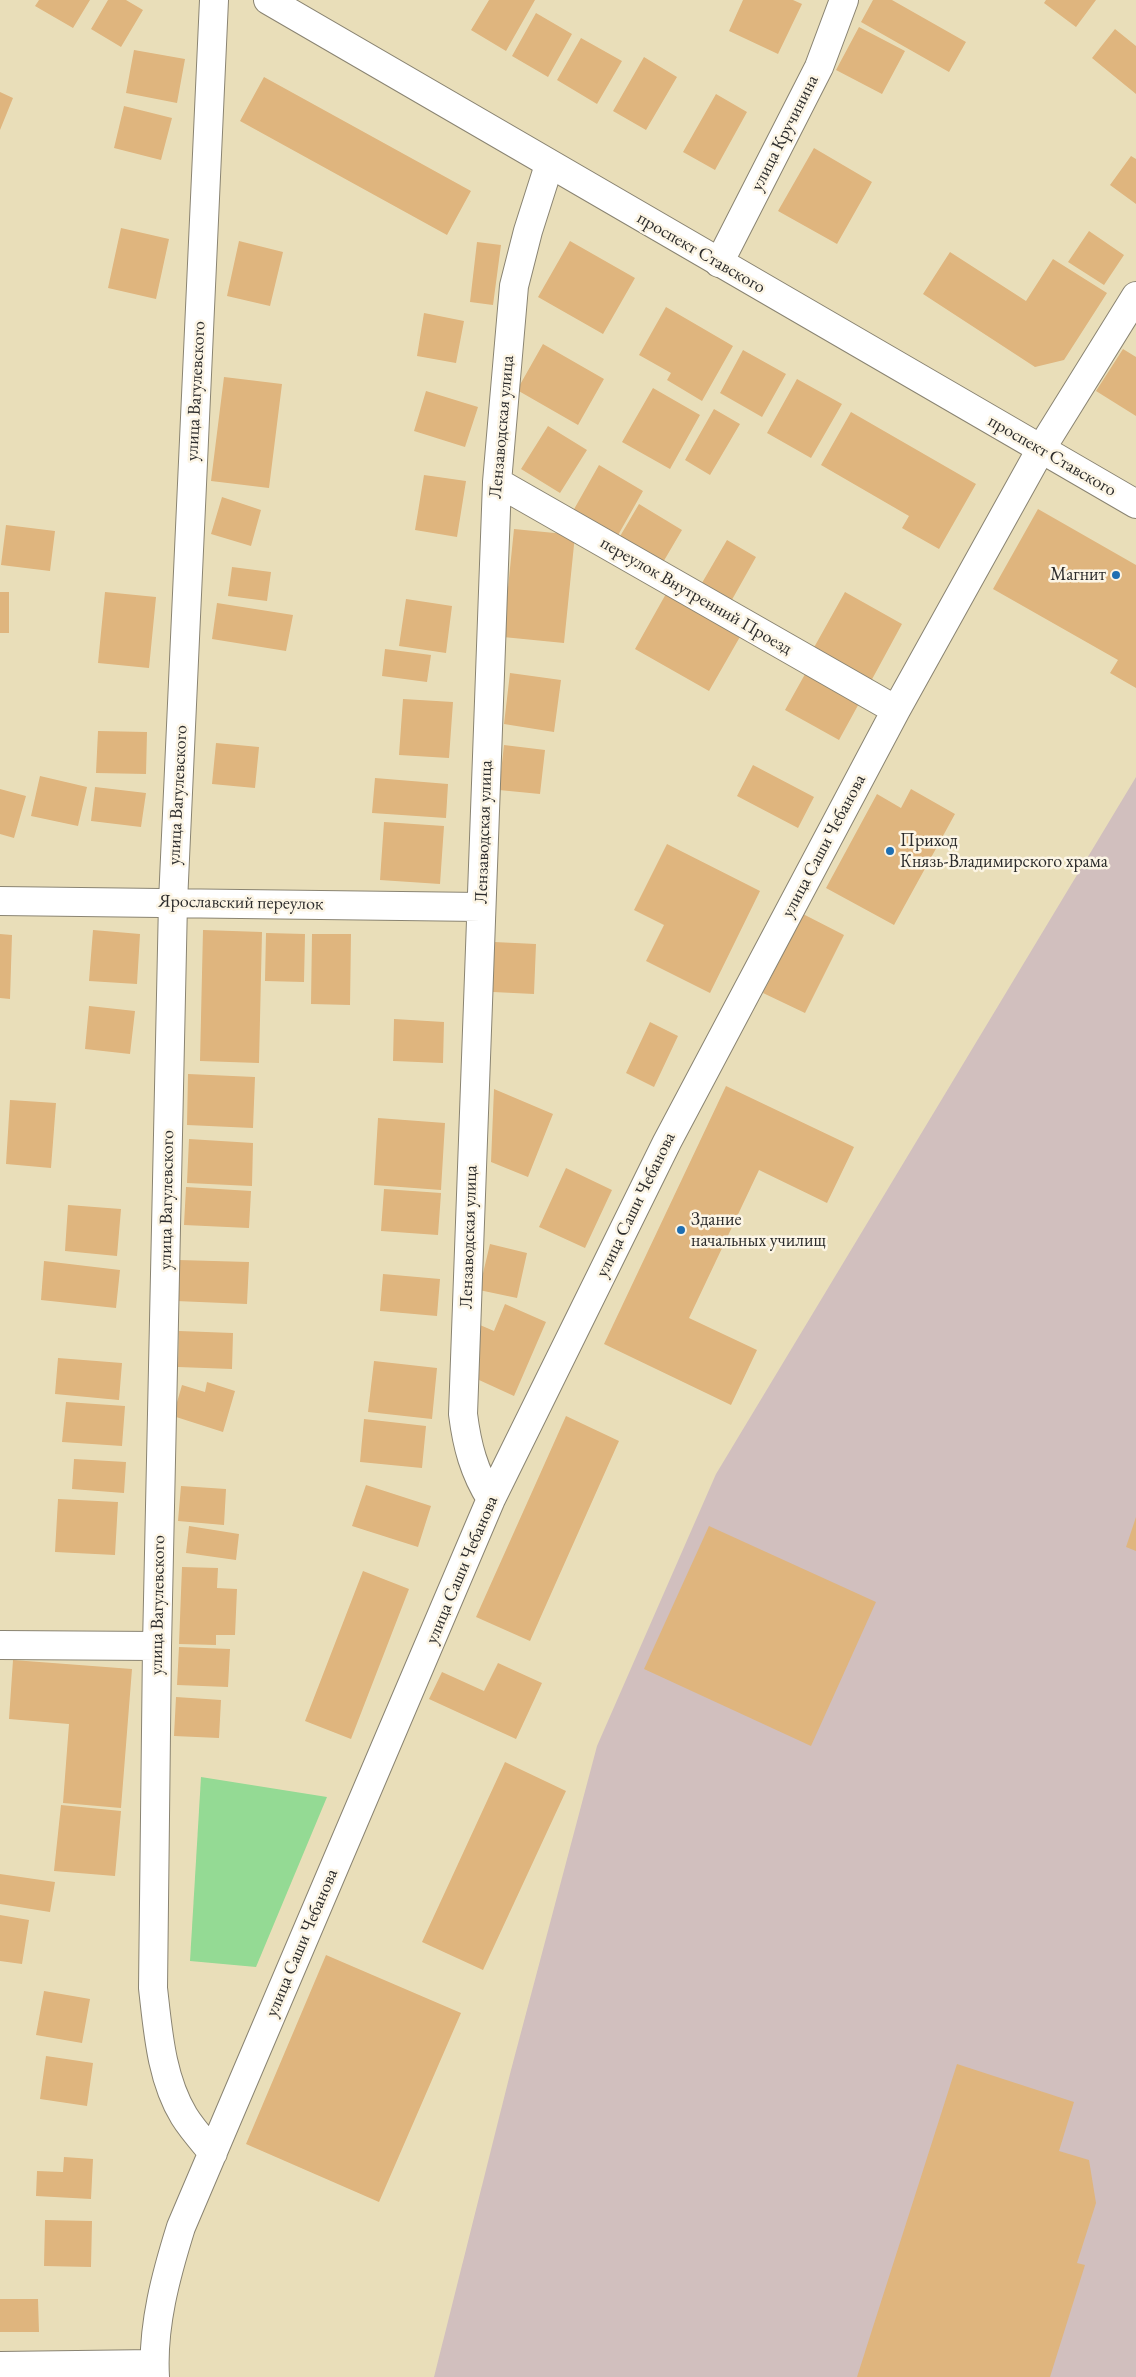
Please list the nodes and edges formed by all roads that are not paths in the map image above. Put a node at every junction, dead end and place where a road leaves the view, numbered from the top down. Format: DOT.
graph roads {
  1 [pos="214,0"];
  2 [pos="268,0"];
  3 [pos="844,0"];
  4 [pos="549,164"];
  5 [pos="719,263"];
  6 [pos="1136,296"];
  7 [pos="1041,449"];
  8 [pos="496,482"];
  9 [pos="1136,504"];
  10 [pos="896,710"];
  11 [pos="0,901"];
  12 [pos="173,902"];
  13 [pos="481,907"];
  14 [pos="491,1499"];
  15 [pos="0,1645"];
  16 [pos="157,1646"];
  17 [pos="213,2152"];
  18 [pos="0,2366"];
  19 [pos="154,2371"];
  1 -- 12 [label="street, улица Вагулевского"];
  2 -- 4 [label="street, проспект Ставского"];
  3 -- 5 [label="street, улица Кручинина"];
  4 -- 5 [label="street, проспект Ставского"];
  4 -- 8 [label="street, Лензаводская улица"];
  5 -- 7 [label="street, проспект Ставского"];
  6 -- 7 [label="street, улица Саши Чебанова"];
  7 -- 9 [label="street, проспект Ставского"];
  7 -- 10 [label="street, улица Саши Чебанова"];
  8 -- 10 [label="street, переулок Внутренний Проезд"];
  8 -- 13 [label="street, Лензаводская улица"];
  10 -- 14 [label="street, улица Саши Чебанова"];
  11 -- 12 [label="street, Ярославский переулок"];
  12 -- 13 [label="street, Ярославский переулок"];
  12 -- 16 [label="street, улица Вагулевского"];
  13 -- 14 [label="street, Лензаводская улица"];
  14 -- 17 [label="street, улица Саши Чебанова"];
  15 -- 16 [label="street"];
  16 -- 17 [label="street, улица Вагулевского"];
  17 -- 19 [label="street"];
  18 -- 19 [label="street"];
}
